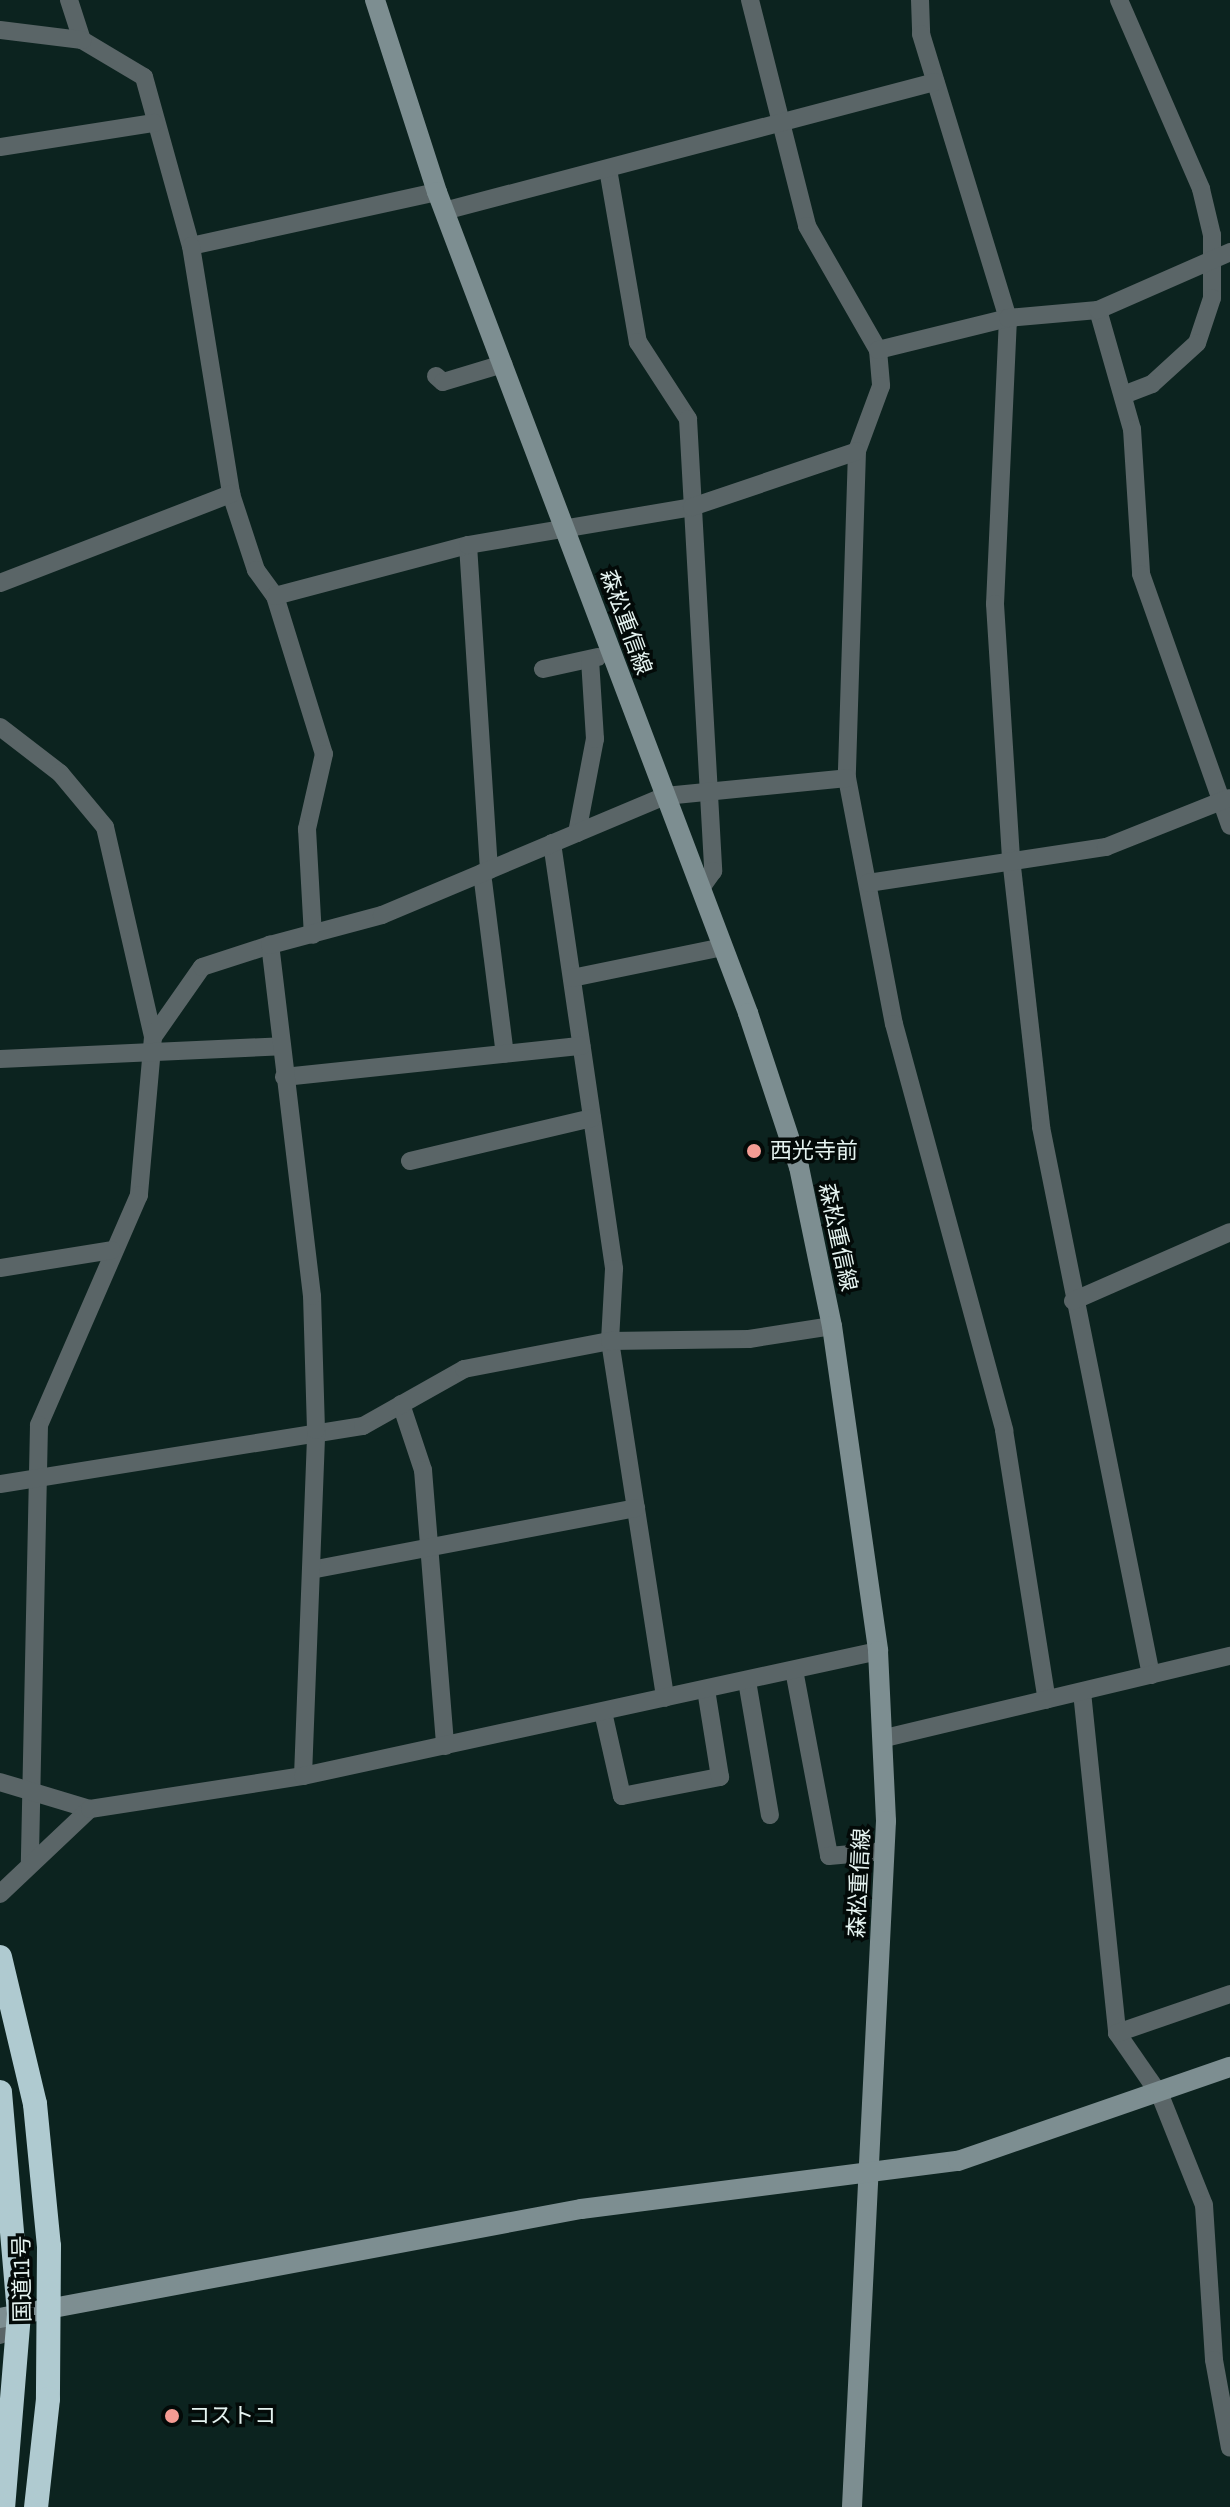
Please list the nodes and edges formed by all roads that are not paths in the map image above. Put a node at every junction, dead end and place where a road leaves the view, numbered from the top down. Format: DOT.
graph roads {
  1 [pos="69,0"];
  2 [pos="375,0"];
  3 [pos="750,0"];
  4 [pos="920,0"];
  5 [pos="1119,0"];
  6 [pos="0,30"];
  7 [pos="82,40"];
  8 [pos="935,82"];
  9 [pos="154,123"];
  10 [pos="781,126"];
  11 [pos="0,147"];
  12 [pos="608,169"];
  13 [pos="440,201"];
  14 [pos="191,246"];
  15 [pos="1230,252"];
  16 [pos="1211,261"];
  17 [pos="1098,310"];
  18 [pos="1008,318"];
  19 [pos="878,350"];
  20 [pos="503,364"];
  21 [pos="436,376"];
  22 [pos="1124,395"];
  23 [pos="857,451"];
  24 [pos="231,494"];
  25 [pos="692,507"];
  26 [pos="566,530"];
  27 [pos="468,545"];
  28 [pos="0,583"];
  29 [pos="275,596"];
  30 [pos="613,654"];
  31 [pos="590,659"];
  32 [pos="543,669"];
  33 [pos="0,727"];
  34 [pos="847,778"];
  35 [pos="707,792"];
  36 [pos="665,796"];
  37 [pos="1224,800"];
  38 [pos="1230,826"];
  39 [pos="577,833"];
  40 [pos="552,843"];
  41 [pos="1011,858"];
  42 [pos="486,871"];
  43 [pos="868,883"];
  44 [pos="701,888"];
  45 [pos="313,935"];
  46 [pos="270,945"];
  47 [pos="723,947"];
  48 [pos="572,978"];
  49 [pos="152,1046"];
  50 [pos="282,1046"];
  51 [pos="581,1046"];
  52 [pos="505,1054"];
  53 [pos="0,1059"];
  54 [pos="284,1077"];
  55 [pos="592,1118"];
  56 [pos="410,1161"];
  57 [pos="1230,1232"];
  58 [pos="112,1250"];
  59 [pos="0,1268"];
  60 [pos="1073,1301"];
  61 [pos="832,1326"];
  62 [pos="610,1341"];
  63 [pos="401,1404"];
  64 [pos="316,1430"];
  65 [pos="39,1477"];
  66 [pos="0,1484"];
  67 [pos="636,1508"];
  68 [pos="429,1542"];
  69 [pos="311,1570"];
  70 [pos="878,1651"];
  71 [pos="1230,1656"];
  72 [pos="794,1670"];
  73 [pos="1151,1675"];
  74 [pos="747,1681"];
  75 [pos="706,1690"];
  76 [pos="1082,1692"];
  77 [pos="665,1698"];
  78 [pos="1047,1700"];
  79 [pos="603,1712"];
  80 [pos="885,1738"];
  81 [pos="445,1746"];
  82 [pos="303,1776"];
  83 [pos="0,1782"];
  84 [pos="30,1788"];
  85 [pos="90,1809"];
  86 [pos="770,1815"];
  87 [pos="885,1851"];
  88 [pos="30,1862"];
  89 [pos="0,1894"];
  90 [pos="0,1957"];
  91 [pos="1230,1994"];
  92 [pos="1117,2033"];
  93 [pos="1230,2067"];
  94 [pos="0,2092"];
  95 [pos="1160,2095"];
  96 [pos="870,2177"];
  97 [pos="50,2308"];
  98 [pos="10,2316"];
  99 [pos="0,2335"];
  100 [pos="1230,2448"];
  101 [pos="3,2507"];
  102 [pos="36,2507"];
  103 [pos="852,2507"];
  1 -- 7 [label="street"];
  2 -- 13 [label="main road, 森松重信線"];
  3 -- 10 [label="street"];
  4 -- 8 [label="street"];
  5 -- 16 [label="street"];
  6 -- 7 [label="street"];
  7 -- 9 [label="street"];
  8 -- 10 [label="street"];
  8 -- 18 [label="street"];
  9 -- 11 [label="street"];
  9 -- 14 [label="street"];
  10 -- 12 [label="street"];
  10 -- 19 [label="street"];
  12 -- 13 [label="street"];
  12 -- 25 [label="street"];
  13 -- 14 [label="street"];
  13 -- 20 [label="main road, 森松重信線"];
  14 -- 24 [label="street"];
  15 -- 16 [label="street"];
  16 -- 17 [label="street"];
  16 -- 22 [label="street"];
  17 -- 18 [label="street"];
  17 -- 22 [label="street"];
  18 -- 19 [label="street"];
  18 -- 41 [label="street"];
  19 -- 23 [label="street"];
  20 -- 21 [label="street"];
  20 -- 26 [label="main road, 森松重信線"];
  22 -- 37 [label="street"];
  23 -- 25 [label="street"];
  23 -- 34 [label="street"];
  24 -- 28 [label="street"];
  24 -- 29 [label="street"];
  25 -- 26 [label="street"];
  25 -- 35 [label="street"];
  26 -- 27 [label="street"];
  26 -- 30 [label="main road, 森松重信線"];
  27 -- 29 [label="street"];
  27 -- 42 [label="street"];
  29 -- 45 [label="street"];
  30 -- 31 [label="street"];
  30 -- 36 [label="main road, 森松重信線"];
  31 -- 32 [label="street"];
  31 -- 39 [label="street"];
  33 -- 49 [label="street"];
  34 -- 35 [label="street"];
  34 -- 43 [label="street"];
  35 -- 36 [label="street"];
  35 -- 44 [label="street"];
  36 -- 39 [label="street"];
  36 -- 44 [label="main road, 森松重信線"];
  37 -- 38 [label="street"];
  37 -- 41 [label="street"];
  39 -- 40 [label="street"];
  40 -- 42 [label="street"];
  40 -- 48 [label="street"];
  41 -- 43 [label="street"];
  41 -- 60 [label="street"];
  42 -- 45 [label="street"];
  42 -- 52 [label="street"];
  43 -- 78 [label="street"];
  44 -- 47 [label="main road, 森松重信線"];
  45 -- 46 [label="street"];
  46 -- 49 [label="street"];
  46 -- 50 [label="street"];
  47 -- 48 [label="street"];
  47 -- 61 [label="main road, 森松重信線"];
  48 -- 51 [label="street"];
  49 -- 50 [label="street"];
  49 -- 53 [label="street"];
  49 -- 58 [label="street"];
  50 -- 54 [label="street"];
  51 -- 52 [label="street"];
  51 -- 55 [label="street"];
  52 -- 54 [label="street"];
  54 -- 64 [label="street"];
  55 -- 56 [label="street"];
  55 -- 62 [label="street"];
  57 -- 60 [label="street"];
  58 -- 59 [label="street"];
  58 -- 65 [label="street"];
  60 -- 73 [label="street"];
  61 -- 62 [label="street"];
  61 -- 70 [label="main road, 森松重信線"];
  62 -- 63 [label="street"];
  62 -- 67 [label="street"];
  63 -- 64 [label="street"];
  63 -- 68 [label="street"];
  64 -- 65 [label="street"];
  64 -- 69 [label="street"];
  65 -- 66 [label="street"];
  65 -- 84 [label="street"];
  67 -- 68 [label="street"];
  67 -- 77 [label="street"];
  68 -- 69 [label="street"];
  68 -- 81 [label="street"];
  69 -- 82 [label="street"];
  70 -- 72 [label="street"];
  70 -- 80 [label="main road, 森松重信線"];
  71 -- 73 [label="street"];
  72 -- 74 [label="street"];
  72 -- 87 [label="street"];
  73 -- 76 [label="street"];
  74 -- 75 [label="street"];
  74 -- 86 [label="street"];
  75 -- 77 [label="street"];
  75 -- 79 [label="street"];
  76 -- 78 [label="street"];
  76 -- 92 [label="street"];
  77 -- 79 [label="street"];
  78 -- 80 [label="street"];
  79 -- 81 [label="street"];
  80 -- 87 [label="main road, 森松重信線"];
  81 -- 82 [label="street"];
  82 -- 85 [label="street"];
  83 -- 84 [label="street"];
  84 -- 85 [label="street"];
  84 -- 88 [label="street"];
  85 -- 88 [label="street"];
  87 -- 96 [label="main road, 森松重信線"];
  88 -- 89 [label="street"];
  90 -- 97 [label="highway, 国道11号"];
  91 -- 92 [label="street"];
  92 -- 95 [label="street"];
  93 -- 95 [label="main road"];
  94 -- 98 [label="highway, 国道11号"];
  95 -- 96 [label="main road"];
  95 -- 100 [label="street"];
  96 -- 97 [label="main road"];
  96 -- 103 [label="main road, 森松重信線"];
  97 -- 98 [label="main road"];
  97 -- 102 [label="highway, 国道11号"];
  98 -- 99 [label="street"];
  98 -- 101 [label="highway, 国道11号"];
}
